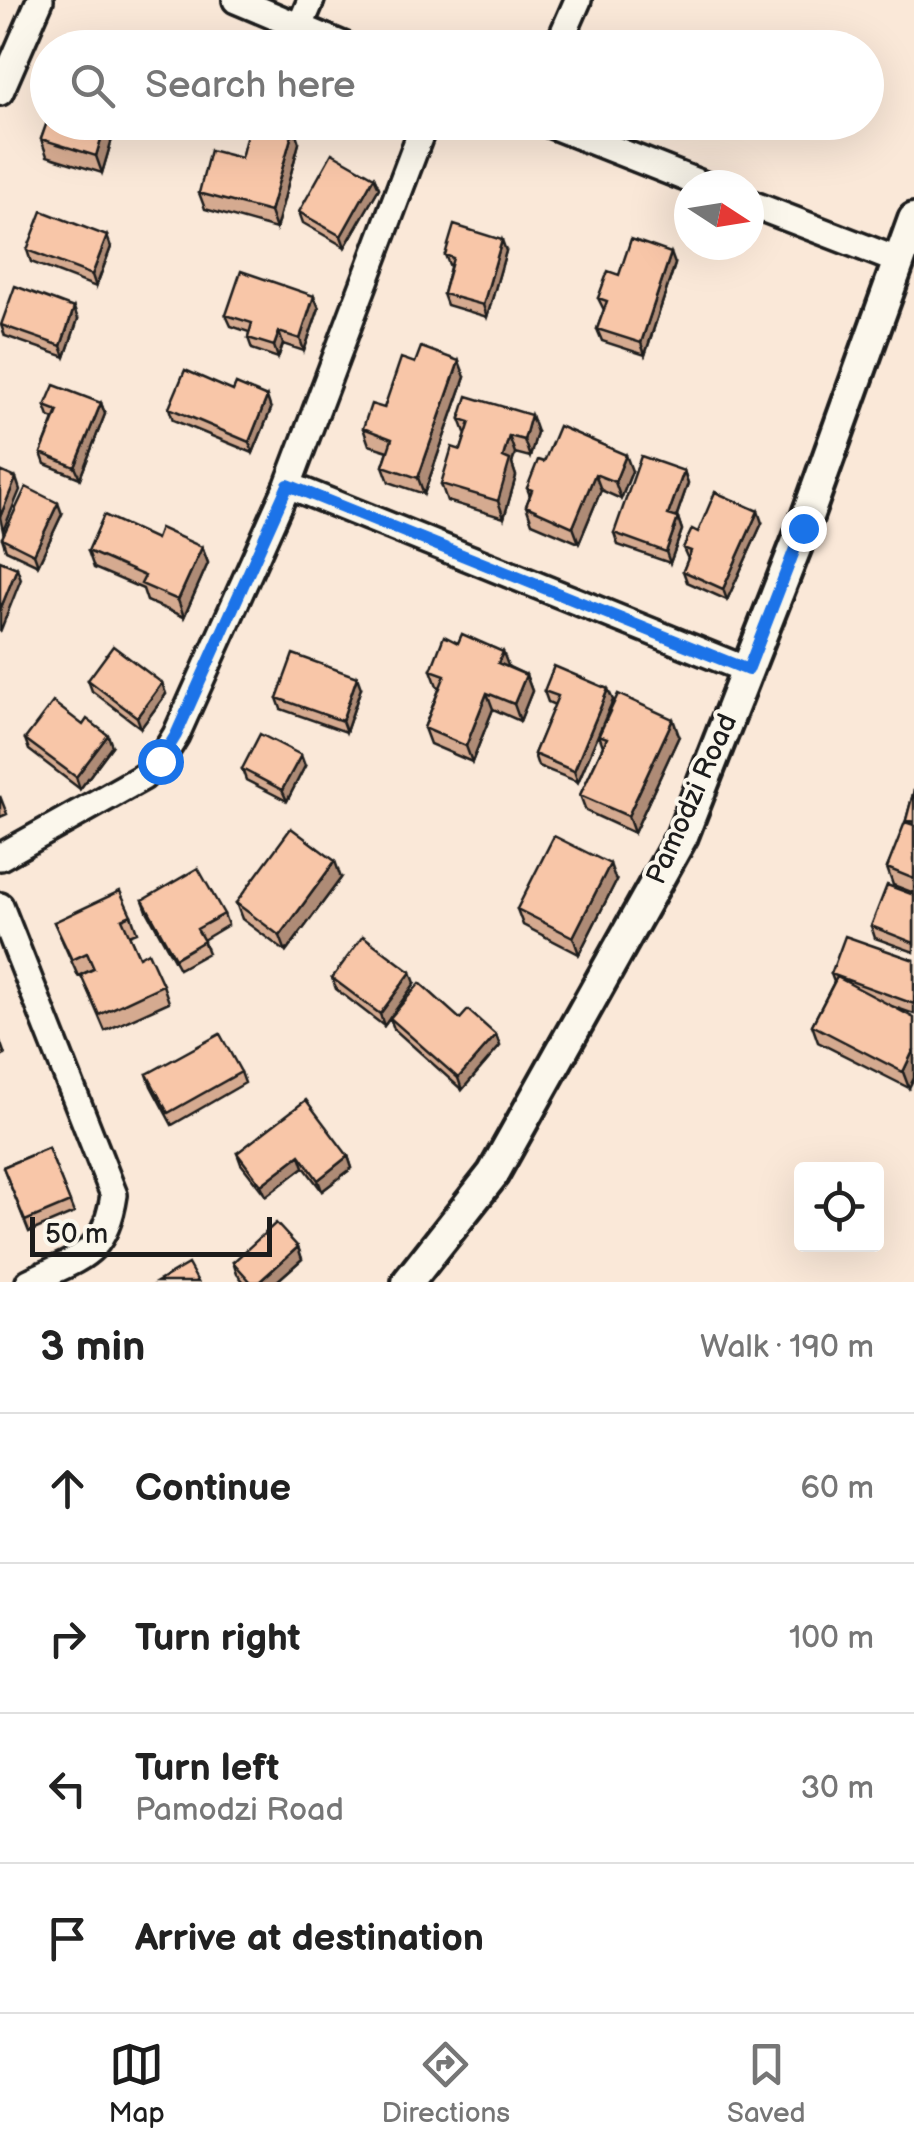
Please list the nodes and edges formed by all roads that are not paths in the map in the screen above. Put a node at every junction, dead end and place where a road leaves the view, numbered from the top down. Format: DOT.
graph roads {
  1 [pos="40,0"];
  2 [pos="236,0"];
  3 [pos="311,0"];
  4 [pos="578,0"];
  5 [pos="300,26"];
  6 [pos="309,30"];
  7 [pos="565,30"];
  8 [pos="0,92"];
  9 [pos="419,140"];
  10 [pos="590,140"];
  11 [pos="674,173"];
  12 [pos="764,209"];
  13 [pos="914,218"];
  14 [pos="899,261"];
  15 [pos="288,485"];
  16 [pos="748,670"];
  17 [pos="0,856"];
  18 [pos="0,906"];
  19 [pos="30,1282"];
  20 [pos="408,1282"];
  1 -- 8 [label="street"];
  2 -- 5 [label="street"];
  3 -- 5 [label="street"];
  4 -- 7 [label="street"];
  5 -- 6 [label="street"];
  9 -- 15 [label="street"];
  10 -- 11 [label="street"];
  12 -- 14 [label="street"];
  13 -- 14 [label="street, Pamodzi Road"];
  14 -- 16 [label="street, Pamodzi Road"];
  15 -- 16 [label="street"];
  15 -- 17 [label="street"];
  16 -- 20 [label="street, Pamodzi Road"];
  18 -- 19 [label="street"];
}
